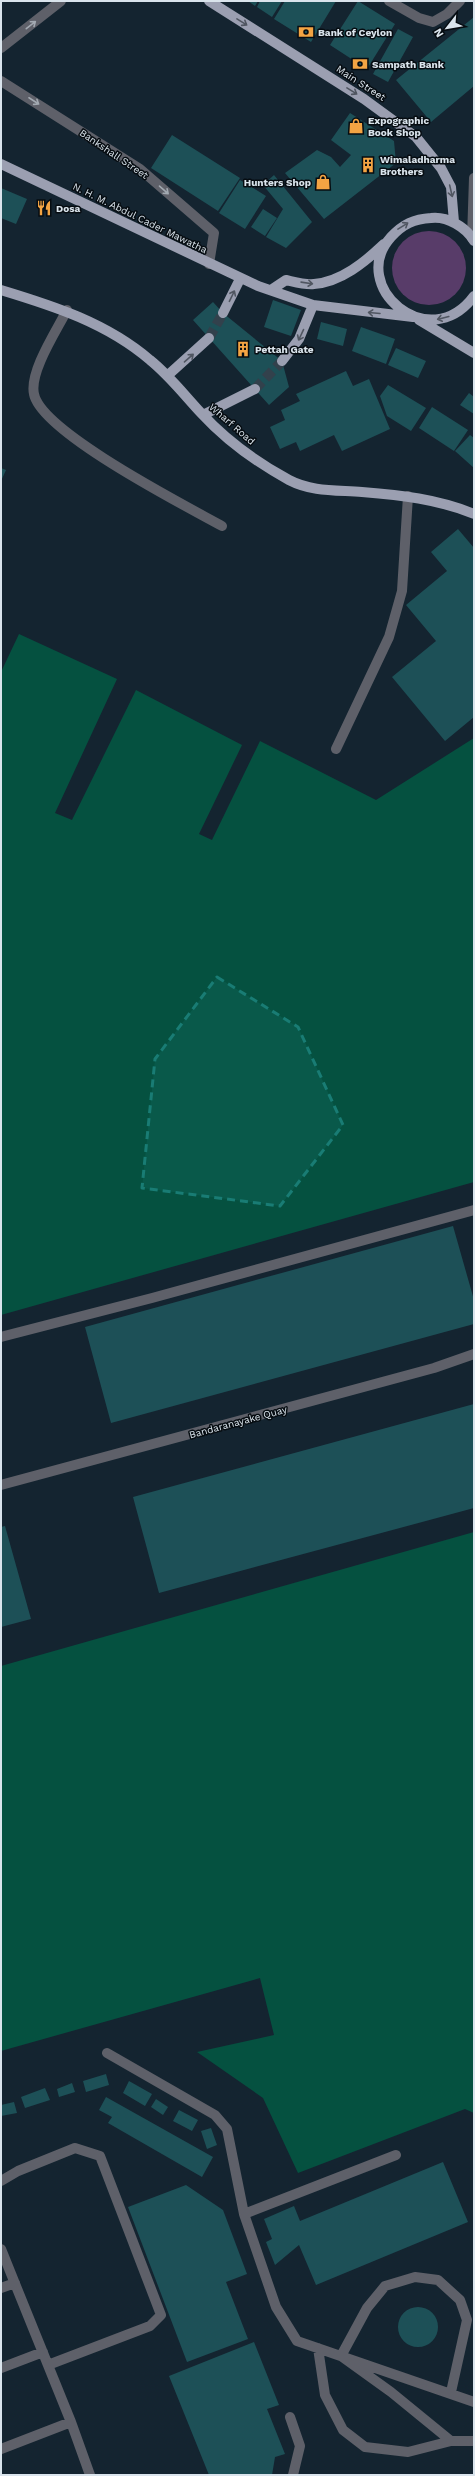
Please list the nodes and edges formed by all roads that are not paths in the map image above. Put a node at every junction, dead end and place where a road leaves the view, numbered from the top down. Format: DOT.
graph roads {
  1 [pos="61,1"];
  2 [pos="209,1"];
  3 [pos="389,1"];
  4 [pos="460,1"];
  5 [pos="1,48"];
  6 [pos="1,81"];
  7 [pos="1,164"];
  8 [pos="474,178"];
  9 [pos="454,222"];
  10 [pos="473,240"];
  11 [pos="387,241"];
  12 [pos="209,264"];
  13 [pos="240,279"];
  14 [pos="1,290"];
  15 [pos="271,290"];
  16 [pos="474,296"];
  17 [pos="313,305"];
  18 [pos="67,310"];
  19 [pos="224,313"];
  20 [pos="415,318"];
  21 [pos="209,338"];
  22 [pos="474,353"];
  23 [pos="282,361"];
  24 [pos="168,376"];
  25 [pos="255,390"];
  26 [pos="203,415"];
  27 [pos="408,496"];
  28 [pos="474,514"];
  29 [pos="222,526"];
  30 [pos="336,749"];
  31 [pos="474,1210"];
  32 [pos="1,1337"];
  33 [pos="474,1354"];
  34 [pos="1,1485"];
  35 [pos="107,2053"];
  36 [pos="396,2155"];
  37 [pos="1,2181"];
  38 [pos="244,2214"];
  39 [pos="1,2248"];
  40 [pos="15,2283"];
  41 [pos="1,2288"];
  42 [pos="318,2348"];
  43 [pos="43,2352"];
  44 [pos="341,2356"];
  45 [pos="48,2365"];
  46 [pos="1,2368"];
  47 [pos="451,2392"];
  48 [pos="474,2402"];
  49 [pos="290,2417"];
  50 [pos="71,2422"];
  51 [pos="451,2441"];
  52 [pos="474,2441"];
  53 [pos="1,2449"];
  54 [pos="90,2475"];
  55 [pos="293,2475"];
  5 -- 1 [label="street, one-way"];
  2 -- 9 [label="main road, Main Street, one-way"];
  3 -- 4 [label="street"];
  6 -- 12 [label="street, Bankshall Street, one-way"];
  7 -- 12 [label="main road, N. H. M. Abdul Cader Mawatha"];
  8 -- 10 [label="street"];
  9 -- 10 [label="main road"];
  11 -- 9 [label="main road, one-way"];
  15 -- 11 [label="main road, one-way"];
  11 -- 20 [label="main road"];
  12 -- 13 [label="main road, N. H. M. Abdul Cader Mawatha"];
  13 -- 15 [label="main road, N. H. M. Abdul Cader Mawatha"];
  19 -- 13 [label="main road, one-way"];
  14 -- 18 [label="main road, Wharf Road"];
  15 -- 17 [label="main road, N. H. M. Abdul Cader Mawatha"];
  16 -- 20 [label="main road, N. H. M. Abdul Cader Mawatha, one-way"];
  20 -- 17 [label="main road, N. H. M. Abdul Cader Mawatha, one-way"];
  17 -- 23 [label="main road, one-way"];
  18 -- 24 [label="main road, Wharf Road"];
  18 -- 29 [label="street"];
  20 -- 22 [label="main road"];
  24 -- 21 [label="main road, one-way"];
  24 -- 26 [label="main road, Wharf Road"];
  25 -- 26 [label="main road"];
  26 -- 27 [label="main road, Wharf Road"];
  27 -- 28 [label="main road, Wharf Road"];
  27 -- 30 [label="street"];
  31 -- 32 [label="street"];
  33 -- 34 [label="street, Bandaranayake Quay"];
  35 -- 38 [label="street"];
  36 -- 38 [label="street"];
  37 -- 45 [label="street"];
  38 -- 42 [label="street"];
  39 -- 40 [label="street"];
  40 -- 41 [label="street"];
  40 -- 43 [label="street"];
  42 -- 44 [label="street"];
  42 -- 51 [label="street"];
  43 -- 45 [label="street"];
  43 -- 46 [label="street"];
  44 -- 47 [label="street"];
  44 -- 47 [label="street"];
  44 -- 51 [label="street"];
  45 -- 50 [label="street"];
  47 -- 48 [label="street"];
  49 -- 55 [label="street"];
  50 -- 53 [label="street"];
  50 -- 54 [label="street"];
  51 -- 52 [label="street"];
}
